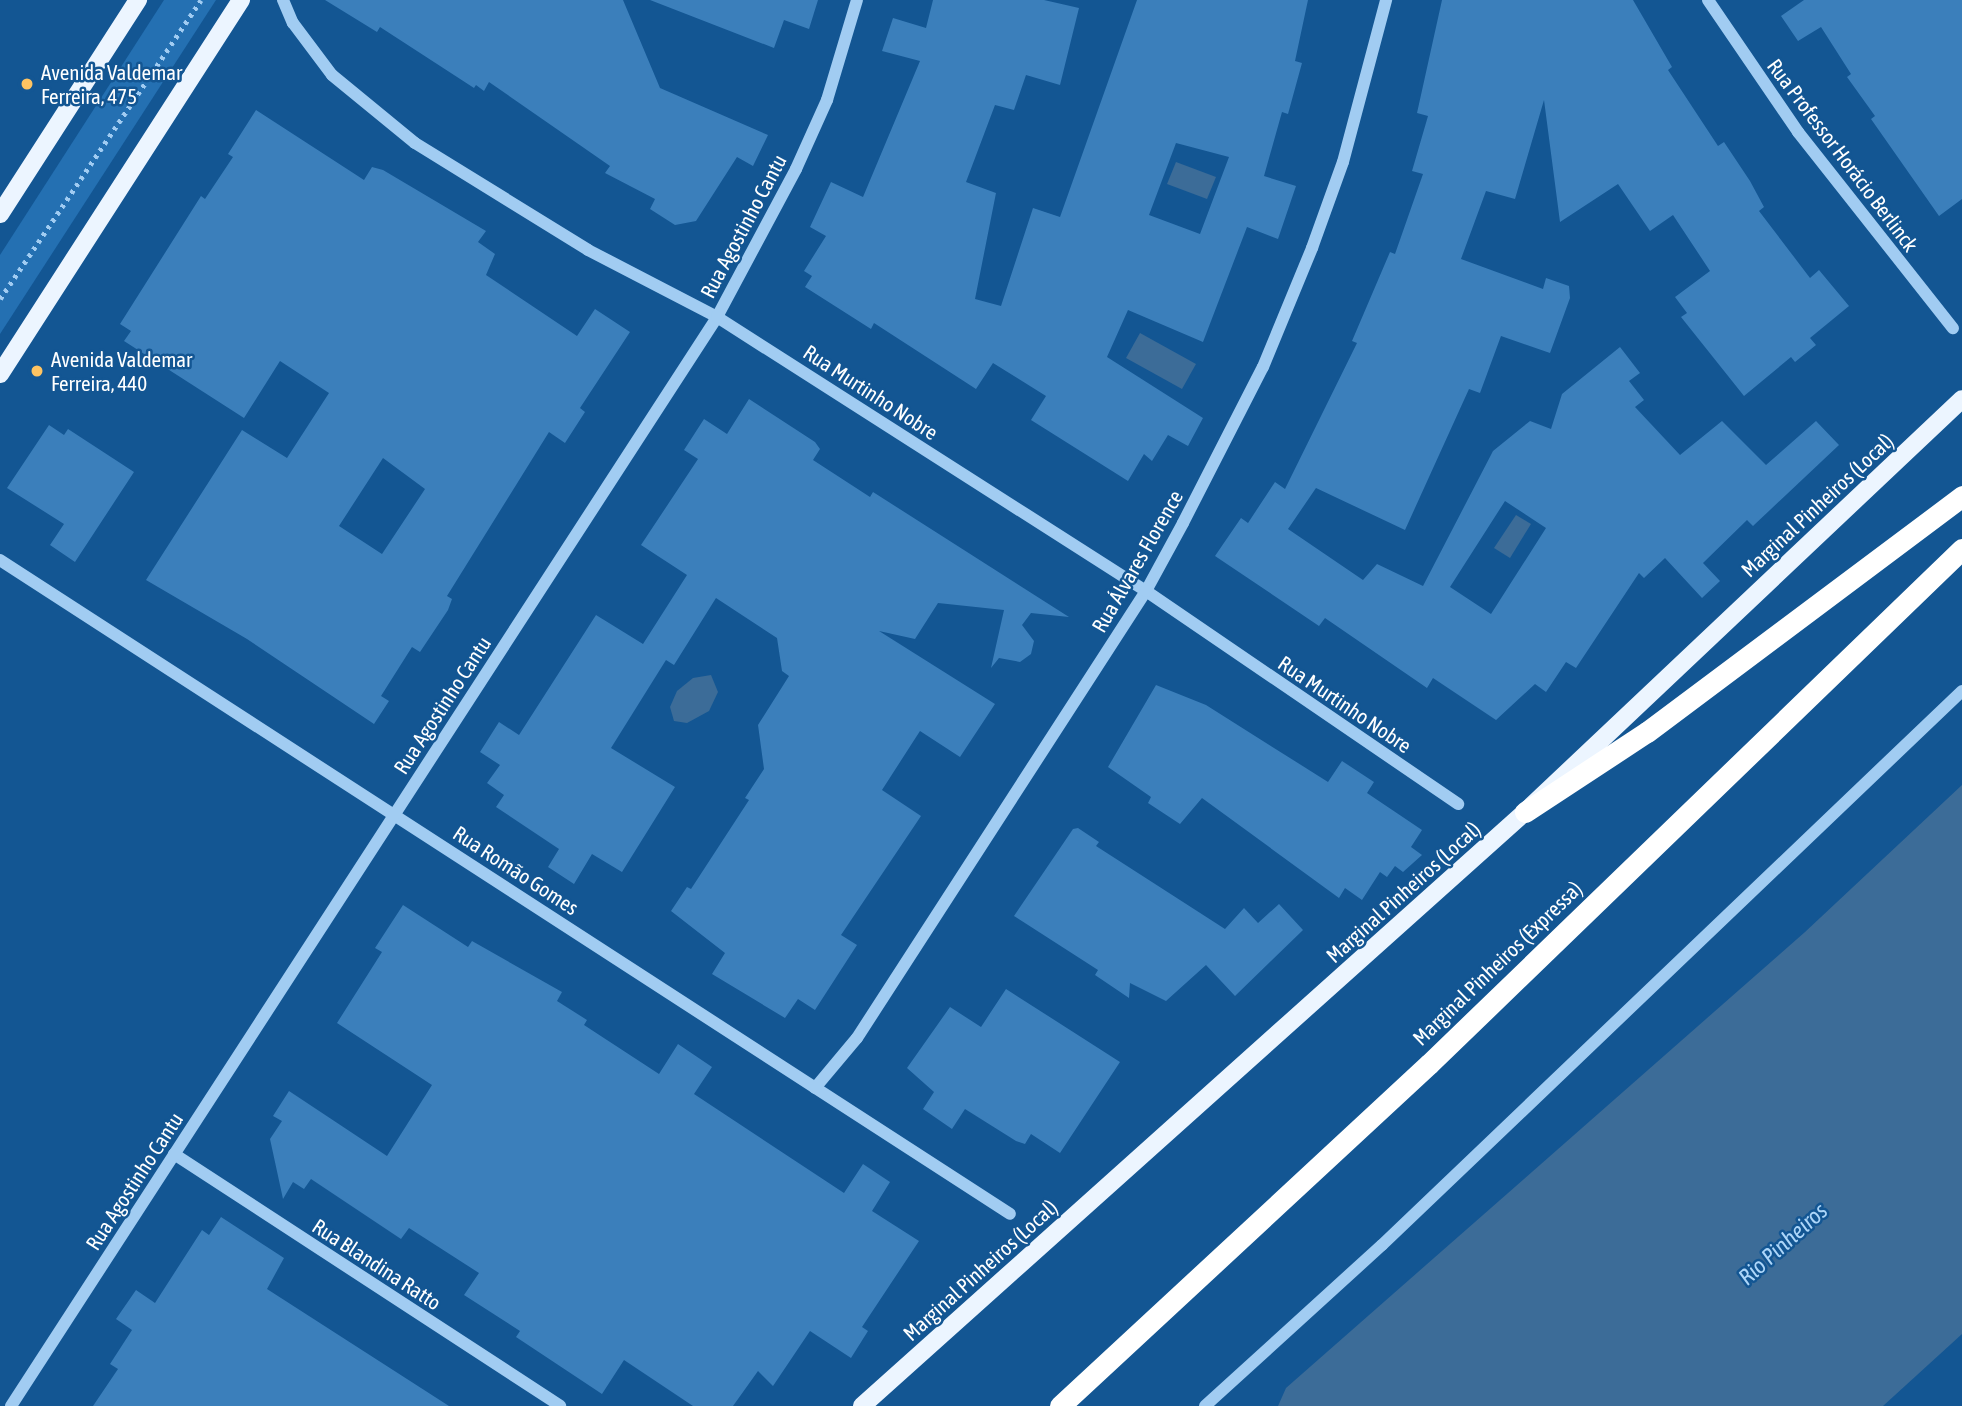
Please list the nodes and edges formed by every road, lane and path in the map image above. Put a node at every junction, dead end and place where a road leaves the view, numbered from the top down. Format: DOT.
graph roads {
  1 [pos="138,0"];
  2 [pos="201,0"];
  3 [pos="242,0"];
  4 [pos="283,0"];
  5 [pos="858,0"];
  6 [pos="1386,0"];
  7 [pos="1708,0"];
  8 [pos="0,214"];
  9 [pos="0,299"];
  10 [pos="717,317"];
  11 [pos="1953,328"];
  12 [pos="0,374"];
  13 [pos="1962,399"];
  14 [pos="1962,496"];
  15 [pos="1962,549"];
  16 [pos="0,560"];
  17 [pos="1146,591"];
  18 [pos="1962,691"];
  19 [pos="1458,804"];
  20 [pos="1525,812"];
  21 [pos="392,814"];
  22 [pos="815,1088"];
  23 [pos="174,1154"];
  24 [pos="1010,1214"];
  25 [pos="11,1406"];
  26 [pos="560,1406"];
  27 [pos="862,1406"];
  28 [pos="1060,1406"];
  29 [pos="1205,1406"];
  1 -- 8 [label="main road"];
  2 -- 9 [label="path"];
  3 -- 12 [label="main road"];
  4 -- 10 [label="street, Rua Murtinho Nobre"];
  5 -- 10 [label="street, Rua Agostinho Cantu"];
  6 -- 17 [label="street, Rua Álvares Florence"];
  7 -- 11 [label="street, Rua Professor Horácio Berlinck"];
  10 -- 17 [label="street, Rua Murtinho Nobre"];
  10 -- 21 [label="street, Rua Agostinho Cantu"];
  13 -- 20 [label="main road, Marginal Pinheiros (Local)"];
  14 -- 20 [label="highway"];
  15 -- 28 [label="highway, Marginal Pinheiros (Expressa)"];
  16 -- 21 [label="street, Rua Romão Gomes"];
  17 -- 19 [label="street, Rua Murtinho Nobre"];
  17 -- 22 [label="street, Rua Álvares Florence"];
  18 -- 29 [label="street"];
  20 -- 27 [label="main road, Marginal Pinheiros (Local)"];
  21 -- 22 [label="street, Rua Romão Gomes"];
  21 -- 23 [label="street, Rua Agostinho Cantu"];
  22 -- 24 [label="street, Rua Romão Gomes"];
  23 -- 25 [label="street, Rua Agostinho Cantu"];
  23 -- 26 [label="street, Rua Blandina Ratto"];
}
